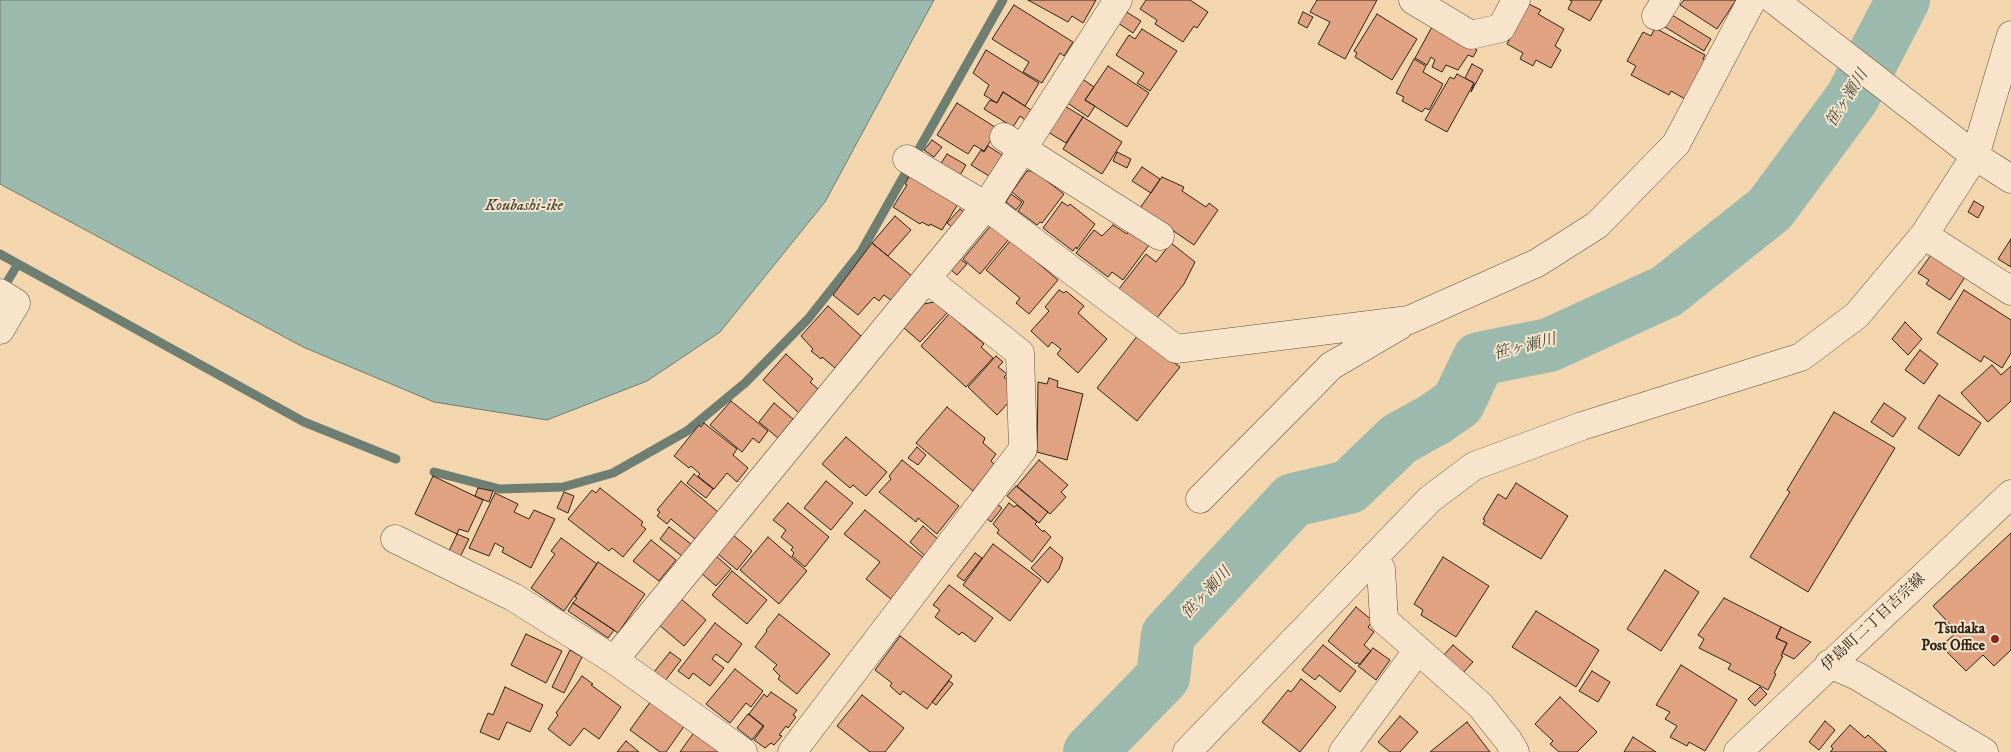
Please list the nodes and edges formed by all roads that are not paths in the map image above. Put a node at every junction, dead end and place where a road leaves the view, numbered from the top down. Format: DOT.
graph roads {
  1 [pos="1118,0"];
  2 [pos="1412,0"];
  3 [pos="1516,0"];
  4 [pos="1768,0"];
  5 [pos="2011,35"];
  6 [pos="1014,143"];
  7 [pos="1975,156"];
  8 [pos="911,161"];
  9 [pos="2011,179"];
  10 [pos="986,206"];
  11 [pos="1924,235"];
  12 [pos="1160,236"];
  13 [pos="927,279"];
  14 [pos="2011,291"];
  15 [pos="0,293"];
  16 [pos="1408,320"];
  17 [pos="0,330"];
  18 [pos="2011,494"];
  19 [pos="1200,499"];
  20 [pos="395,539"];
  21 [pos="1372,560"];
  22 [pos="1418,650"];
  23 [pos="614,660"];
  24 [pos="1830,664"];
  25 [pos="743,752"];
  26 [pos="792,752"];
  27 [pos="1187,752"];
  28 [pos="1344,752"];
  29 [pos="1515,752"];
  30 [pos="1738,752"];
  31 [pos="1984,752"];
  1 -- 6 [label="street"];
  2 -- 3 [label="street"];
  4 -- 7 [label="street"];
  4 -- 16 [label="street"];
  5 -- 7 [label="street"];
  6 -- 10 [label="street"];
  6 -- 12 [label="street"];
  7 -- 9 [label="street"];
  7 -- 11 [label="street"];
  8 -- 10 [label="street"];
  10 -- 13 [label="street"];
  10 -- 16 [label="street"];
  11 -- 14 [label="street"];
  11 -- 21 [label="street"];
  13 -- 23 [label="street"];
  13 -- 26 [label="street"];
  15 -- 17 [label="street"];
  16 -- 19 [label="street"];
  18 -- 24 [label="street, 伊島町二丁目吉宗線"];
  20 -- 23 [label="street"];
  21 -- 22 [label="street"];
  21 -- 27 [label="street"];
  22 -- 28 [label="street"];
  22 -- 29 [label="street"];
  23 -- 25 [label="street"];
  24 -- 30 [label="street, 伊島町二丁目吉宗線"];
  24 -- 31 [label="street"];
}
